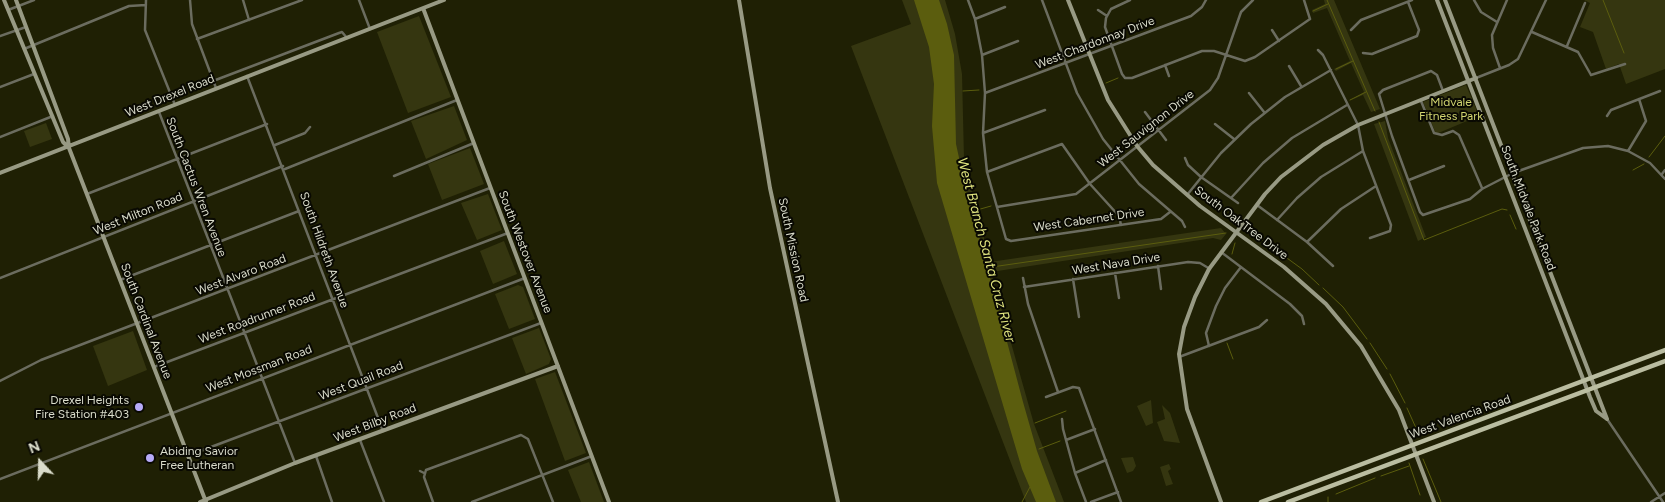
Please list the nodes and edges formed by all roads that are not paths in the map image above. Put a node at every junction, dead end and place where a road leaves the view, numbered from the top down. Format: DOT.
graph roads {
  1 [pos="4,0"];
  2 [pos="16,0"];
  3 [pos="34,0"];
  4 [pos="146,0"];
  5 [pos="190,0"];
  6 [pos="242,0"];
  7 [pos="300,0"];
  8 [pos="359,0"];
  9 [pos="429,0"];
  10 [pos="444,0"];
  11 [pos="739,0"];
  12 [pos="968,0"];
  13 [pos="1042,0"];
  14 [pos="1068,0"];
  15 [pos="1130,0"];
  16 [pos="1206,0"];
  17 [pos="1253,0"];
  18 [pos="1304,0"];
  19 [pos="1412,0"];
  20 [pos="1437,0"];
  21 [pos="1445,0"];
  22 [pos="1474,0"];
  23 [pos="1507,0"];
  24 [pos="1546,0"];
  25 [pos="1408,2"];
  26 [pos="1585,3"];
  27 [pos="146,5"];
  28 [pos="431,5"];
  29 [pos="18,6"];
  30 [pos="1005,7"];
  31 [pos="423,8"];
  32 [pos="8,10"];
  33 [pos="1098,10"];
  34 [pos="1107,16"];
  35 [pos="975,18"];
  36 [pos="249,20"];
  37 [pos="1497,22"];
  38 [pos="26,26"];
  39 [pos="370,29"];
  40 [pos="16,30"];
  41 [pos="1272,30"];
  42 [pos="1351,30"];
  43 [pos="1532,32"];
  44 [pos="0,36"];
  45 [pos="347,38"];
  46 [pos="197,39"];
  47 [pos="1018,41"];
  48 [pos="1279,41"];
  49 [pos="32,46"];
  50 [pos="1111,46"];
  51 [pos="1567,46"];
  52 [pos="24,49"];
  53 [pos="1318,50"];
  54 [pos="1363,54"];
  55 [pos="982,55"];
  56 [pos="1088,55"];
  57 [pos="1226,56"];
  58 [pos="1066,64"];
  59 [pos="1625,64"];
  60 [pos="1165,65"];
  61 [pos="1289,66"];
  62 [pos="1500,68"];
  63 [pos="1331,70"];
  64 [pos="34,74"];
  65 [pos="247,76"];
  66 [pos="1168,76"];
  67 [pos="1476,78"];
  68 [pos="1468,80"];
  69 [pos="213,81"];
  70 [pos="1302,86"];
  71 [pos="0,87"];
  72 [pos="216,88"];
  73 [pos="1443,90"];
  74 [pos="1660,91"];
  75 [pos="985,93"];
  76 [pos="1250,93"];
  77 [pos="1639,99"];
  78 [pos="457,100"];
  79 [pos="1420,100"];
  80 [pos="175,105"];
  81 [pos="1347,105"];
  82 [pos="1045,110"];
  83 [pos="159,112"];
  84 [pos="1145,112"];
  85 [pos="1264,112"];
  86 [pos="1386,114"];
  87 [pos="53,116"];
  88 [pos="1607,116"];
  89 [pos="267,124"];
  90 [pos="1215,124"];
  91 [pos="1358,125"];
  92 [pos="310,127"];
  93 [pos="1158,130"];
  94 [pos="983,133"];
  95 [pos="0,137"];
  96 [pos="1234,139"];
  97 [pos="1166,140"];
  98 [pos="474,143"];
  99 [pos="275,145"];
  100 [pos="1137,146"];
  101 [pos="69,148"];
  102 [pos="1363,150"];
  103 [pos="1628,151"];
  104 [pos="1184,158"];
  105 [pos="176,159"];
  106 [pos="1119,160"];
  107 [pos="1444,166"];
  108 [pos="284,168"];
  109 [pos="1665,170"];
  110 [pos="987,172"];
  111 [pos="0,173"];
  112 [pos="1662,174"];
  113 [pos="1509,175"];
  114 [pos="394,176"];
  115 [pos="1201,176"];
  116 [pos="1665,179"];
  117 [pos="1409,180"];
  118 [pos="1090,184"];
  119 [pos="1376,186"];
  120 [pos="490,188"];
  121 [pos="1482,188"];
  122 [pos="87,194"];
  123 [pos="1187,195"];
  124 [pos="1231,198"];
  125 [pos="192,202"];
  126 [pos="1238,203"];
  127 [pos="1257,205"];
  128 [pos="997,208"];
  129 [pos="300,211"];
  130 [pos="1170,212"];
  131 [pos="1277,220"];
  132 [pos="1121,225"];
  133 [pos="1185,227"];
  134 [pos="1236,232"];
  135 [pos="508,233"];
  136 [pos="104,238"];
  137 [pos="1370,238"];
  138 [pos="1307,242"];
  139 [pos="209,245"];
  140 [pos="1221,252"];
  141 [pos="317,256"];
  142 [pos="1158,266"];
  143 [pos="1334,266"];
  144 [pos="1241,267"];
  145 [pos="1210,269"];
  146 [pos="1115,273"];
  147 [pos="0,278"];
  148 [pos="525,278"];
  149 [pos="1023,278"];
  150 [pos="120,280"];
  151 [pos="1073,280"];
  152 [pos="1024,287"];
  153 [pos="1161,289"];
  154 [pos="226,290"];
  155 [pos="332,298"];
  156 [pos="1119,298"];
  157 [pos="1080,317"];
  158 [pos="1267,320"];
  159 [pos="541,323"];
  160 [pos="1304,324"];
  161 [pos="137,325"];
  162 [pos="243,333"];
  163 [pos="350,344"];
  164 [pos="1209,346"];
  165 [pos="1665,350"];
  166 [pos="1179,357"];
  167 [pos="1665,361"];
  168 [pos="558,366"];
  169 [pos="153,367"];
  170 [pos="261,378"];
  171 [pos="1592,379"];
  172 [pos="0,381"];
  173 [pos="1584,382"];
  174 [pos="1595,387"];
  175 [pos="367,389"];
  176 [pos="1587,390"];
  177 [pos="1058,392"];
  178 [pos="1046,397"];
  179 [pos="170,412"];
  180 [pos="1496,414"];
  181 [pos="1607,419"];
  182 [pos="1062,420"];
  183 [pos="278,422"];
  184 [pos="1499,423"];
  185 [pos="1095,429"];
  186 [pos="383,431"];
  187 [pos="527,431"];
  188 [pos="524,436"];
  189 [pos="360,440"];
  190 [pos="1066,440"];
  191 [pos="1413,445"];
  192 [pos="1416,453"];
  193 [pos="187,456"];
  194 [pos="316,456"];
  195 [pos="592,456"];
  196 [pos="1106,460"];
  197 [pos="295,464"];
  198 [pos="420,471"];
  199 [pos="424,473"];
  200 [pos="1075,473"];
  201 [pos="542,475"];
  202 [pos="1328,477"];
  203 [pos="0,479"];
  204 [pos="1331,486"];
  205 [pos="1118,492"];
  206 [pos="1665,493"];
  207 [pos="1659,497"];
  208 [pos="206,501"];
  209 [pos="200,502"];
  210 [pos="332,502"];
  211 [pos="384,502"];
  212 [pos="433,502"];
  213 [pos="472,502"];
  214 [pos="553,502"];
  215 [pos="610,502"];
  216 [pos="838,502"];
  217 [pos="1086,502"];
  218 [pos="1091,502"];
  219 [pos="1122,502"];
  220 [pos="1221,502"];
  221 [pos="1261,502"];
  222 [pos="1288,502"];
  223 [pos="1434,502"];
  224 [pos="1651,502"];
  225 [pos="1663,502"];
  1 -- 32 [label="street, South Cardinal Avenue"];
  2 -- 29 [label="street, South Cardinal Avenue"];
  3 -- 29 [label="street"];
  4 -- 27 [label="street, South Cactus Wren Avenue"];
  5 -- 46 [label="street"];
  6 -- 36 [label="street"];
  7 -- 36 [label="street"];
  8 -- 39 [label="street"];
  9 -- 28 [label="street"];
  10 -- 28 [label="street, West Drexel Road"];
  11 -- 216 [label="street, South Mission Road"];
  12 -- 35 [label="street"];
  13 -- 58 [label="street"];
  14 -- 56 [label="street, South Oak Tree Drive"];
  15 -- 34 [label="street"];
  16 -- 50 [label="street, West Chardonnay Drive"];
  17 -- 57 [label="street, West Sauvignon Drive"];
  18 -- 48 [label="street"];
  19 -- 25 [label="street"];
  20 -- 68 [label="street, South Midvale Park Road"];
  21 -- 67 [label="street, South Midvale Park Road"];
  22 -- 37 [label="street"];
  23 -- 37 [label="street"];
  24 -- 43 [label="street"];
  25 -- 42 [label="street"];
  25 -- 54 [label="street"];
  26 -- 51 [label="street"];
  27 -- 49 [label="street"];
  27 -- 80 [label="street, South Cactus Wren Avenue"];
  28 -- 31 [label="street, West Drexel Road"];
  29 -- 32 [label="street"];
  29 -- 38 [label="street, South Cardinal Avenue"];
  30 -- 35 [label="street"];
  31 -- 39 [label="street, West Drexel Road"];
  31 -- 78 [label="street, South Westover Avenue"];
  32 -- 40 [label="street, South Cardinal Avenue"];
  33 -- 34 [label="street"];
  34 -- 50 [label="street"];
  35 -- 55 [label="street"];
  36 -- 46 [label="street"];
  37 -- 62 [label="street"];
  38 -- 40 [label="street"];
  38 -- 49 [label="street, South Cardinal Avenue"];
  39 -- 45 [label="street, West Drexel Road"];
  40 -- 44 [label="street"];
  40 -- 52 [label="street, South Cardinal Avenue"];
  41 -- 48 [label="street"];
  43 -- 51 [label="street"];
  43 -- 62 [label="street"];
  45 -- 65 [label="street, West Drexel Road"];
  45 -- 69 [label="street, West Drexel Road"];
  46 -- 69 [label="street"];
  47 -- 55 [label="street"];
  48 -- 57 [label="street"];
  49 -- 52 [label="street"];
  49 -- 101 [label="street, South Cardinal Avenue"];
  50 -- 56 [label="street, West Chardonnay Drive"];
  50 -- 60 [label="street"];
  51 -- 59 [label="street"];
  52 -- 64 [label="street, South Cardinal Avenue"];
  53 -- 63 [label="street"];
  55 -- 75 [label="street"];
  56 -- 58 [label="street, West Chardonnay Drive"];
  56 -- 100 [label="street, South Oak Tree Drive"];
  57 -- 60 [label="street"];
  57 -- 93 [label="street, West Sauvignon Drive"];
  58 -- 75 [label="street, West Chardonnay Drive"];
  58 -- 106 [label="street"];
  60 -- 66 [label="street"];
  61 -- 70 [label="street"];
  62 -- 67 [label="street"];
  63 -- 70 [label="street"];
  63 -- 81 [label="street"];
  64 -- 71 [label="street"];
  64 -- 87 [label="street, South Cardinal Avenue"];
  65 -- 72 [label="street, West Drexel Road"];
  65 -- 89 [label="street, South Hildreth Avenue"];
  67 -- 68 [label="street"];
  67 -- 113 [label="street, South Midvale Park Road"];
  68 -- 73 [label="street"];
  68 -- 113 [label="street, South Midvale Park Road"];
  69 -- 72 [label="street"];
  70 -- 85 [label="street"];
  72 -- 80 [label="street, West Drexel Road"];
  73 -- 79 [label="street"];
  73 -- 86 [label="street"];
  74 -- 77 [label="street"];
  75 -- 94 [label="street"];
  76 -- 85 [label="street"];
  77 -- 88 [label="street"];
  77 -- 103 [label="street"];
  78 -- 98 [label="street, South Westover Avenue"];
  78 -- 108 [label="street, West Milton Road"];
  79 -- 86 [label="street"];
  79 -- 121 [label="street"];
  80 -- 83 [label="street, West Drexel Road"];
  81 -- 91 [label="street"];
  81 -- 124 [label="street"];
  82 -- 94 [label="street"];
  83 -- 101 [label="street, West Drexel Road"];
  83 -- 105 [label="street, South Cactus Wren Avenue"];
  84 -- 93 [label="street"];
  85 -- 96 [label="street"];
  86 -- 91 [label="street"];
  86 -- 117 [label="street"];
  87 -- 95 [label="street"];
  87 -- 101 [label="street, South Cardinal Avenue"];
  89 -- 99 [label="street, South Hildreth Avenue"];
  89 -- 105 [label="street"];
  90 -- 96 [label="street"];
  91 -- 102 [label="street"];
  91 -- 127 [label="street"];
  92 -- 99 [label="street"];
  93 -- 97 [label="street"];
  93 -- 100 [label="street, West Sauvignon Drive"];
  94 -- 110 [label="street"];
  96 -- 115 [label="street"];
  98 -- 114 [label="street"];
  98 -- 120 [label="street, South Westover Avenue"];
  99 -- 108 [label="street, South Hildreth Avenue"];
  100 -- 106 [label="street, West Sauvignon Drive"];
  100 -- 123 [label="street, South Oak Tree Drive"];
  101 -- 111 [label="street, West Drexel Road"];
  101 -- 122 [label="street, South Cardinal Avenue"];
  102 -- 119 [label="street"];
  102 -- 131 [label="street"];
  103 -- 112 [label="street"];
  103 -- 113 [label="street"];
  104 -- 115 [label="street"];
  105 -- 122 [label="street"];
  105 -- 125 [label="street, South Cactus Wren Avenue"];
  106 -- 118 [label="street, West Sauvignon Drive"];
  106 -- 130 [label="street"];
  107 -- 117 [label="street"];
  108 -- 125 [label="street, West Milton Road"];
  108 -- 129 [label="street, South Hildreth Avenue"];
  109 -- 112 [label="street"];
  110 -- 118 [label="street"];
  110 -- 128 [label="street"];
  112 -- 116 [label="street"];
  113 -- 121 [label="street"];
  113 -- 171 [label="street, South Midvale Park Road"];
  113 -- 173 [label="street, South Midvale Park Road"];
  115 -- 123 [label="street"];
  115 -- 124 [label="street"];
  117 -- 121 [label="street"];
  118 -- 128 [label="street, West Sauvignon Drive"];
  118 -- 132 [label="street"];
  119 -- 137 [label="street"];
  119 -- 138 [label="street"];
  120 -- 135 [label="street, South Westover Avenue"];
  120 -- 141 [label="street, West Alvaro Road"];
  122 -- 136 [label="street, South Cardinal Avenue"];
  123 -- 134 [label="street, South Oak Tree Drive"];
  124 -- 126 [label="street"];
  125 -- 136 [label="street, West Milton Road"];
  125 -- 139 [label="street, South Cactus Wren Avenue"];
  127 -- 131 [label="street"];
  127 -- 134 [label="street"];
  128 -- 132 [label="street, West Cabernet Drive"];
  129 -- 139 [label="street"];
  129 -- 141 [label="street, South Hildreth Avenue"];
  130 -- 132 [label="street, West Cabernet Drive"];
  130 -- 133 [label="street"];
  131 -- 138 [label="street"];
  134 -- 140 [label="street"];
  134 -- 191 [label="street, South Oak Tree Drive"];
  135 -- 148 [label="street, South Westover Avenue"];
  135 -- 155 [label="street, West Roadrunner Road"];
  136 -- 147 [label="street, West Milton Road"];
  136 -- 150 [label="street, South Cardinal Avenue"];
  138 -- 143 [label="street"];
  139 -- 150 [label="street"];
  139 -- 154 [label="street, South Cactus Wren Avenue"];
  140 -- 144 [label="street"];
  140 -- 145 [label="street"];
  141 -- 154 [label="street, West Alvaro Road"];
  141 -- 155 [label="street, South Hildreth Avenue"];
  142 -- 145 [label="street, West Nava Drive"];
  142 -- 146 [label="street, West Nava Drive"];
  142 -- 153 [label="street"];
  144 -- 160 [label="street"];
  144 -- 164 [label="street"];
  145 -- 166 [label="street"];
  146 -- 151 [label="street, West Nava Drive"];
  146 -- 156 [label="street"];
  148 -- 159 [label="street, South Westover Avenue"];
  148 -- 163 [label="street, West Mossman Road"];
  149 -- 152 [label="street"];
  150 -- 161 [label="street, South Cardinal Avenue"];
  151 -- 152 [label="street, West Nava Drive"];
  151 -- 157 [label="street"];
  152 -- 177 [label="street"];
  154 -- 161 [label="street, West Alvaro Road"];
  154 -- 162 [label="street, South Cactus Wren Avenue"];
  155 -- 162 [label="street, West Roadrunner Road"];
  155 -- 163 [label="street, South Hildreth Avenue"];
  158 -- 164 [label="street"];
  159 -- 168 [label="street, South Westover Avenue"];
  159 -- 175 [label="street, West Quail Road"];
  161 -- 169 [label="street, South Cardinal Avenue"];
  161 -- 172 [label="street, West Alvaro Road"];
  162 -- 169 [label="street, West Roadrunner Road"];
  162 -- 170 [label="street, South Cactus Wren Avenue"];
  163 -- 170 [label="street, West Mossman Road"];
  163 -- 175 [label="street, South Hildreth Avenue"];
  164 -- 166 [label="street"];
  165 -- 171 [label="main road, West Valencia Road"];
  166 -- 220 [label="street"];
  167 -- 174 [label="main road, West Valencia Road"];
  168 -- 186 [label="street, West Bilby Road"];
  168 -- 195 [label="street, South Westover Avenue"];
  169 -- 179 [label="street, South Cardinal Avenue"];
  170 -- 179 [label="street, West Mossman Road"];
  170 -- 183 [label="street, South Cactus Wren Avenue"];
  171 -- 173 [label="main road, West Valencia Road"];
  171 -- 174 [label="street, South Midvale Park Road"];
  173 -- 176 [label="street, South Midvale Park Road"];
  173 -- 180 [label="main road, West Valencia Road"];
  174 -- 176 [label="main road, West Valencia Road"];
  174 -- 181 [label="street, South Midvale Park Road"];
  175 -- 183 [label="street, West Quail Road"];
  175 -- 186 [label="street, South Hildreth Avenue"];
  176 -- 181 [label="street, South Midvale Park Road"];
  176 -- 184 [label="main road, West Valencia Road"];
  177 -- 178 [label="street"];
  177 -- 185 [label="street"];
  179 -- 193 [label="street, South Cardinal Avenue"];
  179 -- 203 [label="street, West Mossman Road"];
  180 -- 184 [label="main road"];
  180 -- 191 [label="main road, West Valencia Road"];
  181 -- 207 [label="street, South Midvale Park Road"];
  182 -- 190 [label="street"];
  183 -- 193 [label="street, West Quail Road"];
  183 -- 197 [label="street, South Cactus Wren Avenue"];
  184 -- 192 [label="main road, West Valencia Road"];
  185 -- 190 [label="street"];
  185 -- 196 [label="street"];
  186 -- 189 [label="street, West Bilby Road"];
  187 -- 188 [label="street"];
  188 -- 199 [label="street"];
  188 -- 201 [label="street"];
  189 -- 194 [label="street, West Bilby Road"];
  189 -- 211 [label="street"];
  190 -- 200 [label="street"];
  191 -- 192 [label="street, South Oak Tree Drive"];
  191 -- 202 [label="main road, West Valencia Road"];
  192 -- 204 [label="main road, West Valencia Road"];
  192 -- 223 [label="street, South Oak Tree Drive"];
  193 -- 208 [label="street, South Cardinal Avenue"];
  194 -- 197 [label="street, West Bilby Road"];
  194 -- 210 [label="street"];
  195 -- 201 [label="street"];
  195 -- 215 [label="street, South Westover Avenue"];
  196 -- 200 [label="street"];
  196 -- 205 [label="street"];
  197 -- 208 [label="street, West Bilby Road"];
  198 -- 199 [label="street"];
  199 -- 212 [label="street"];
  200 -- 217 [label="street"];
  201 -- 213 [label="street"];
  201 -- 214 [label="street"];
  202 -- 204 [label="main road"];
  202 -- 221 [label="main road, West Valencia Road"];
  204 -- 222 [label="main road, West Valencia Road"];
  205 -- 218 [label="street"];
  205 -- 219 [label="street"];
  206 -- 207 [label="street"];
  207 -- 224 [label="street"];
  207 -- 225 [label="street, South Midvale Park Road"];
  208 -- 209 [label="street, West Bilby Road"];
}
